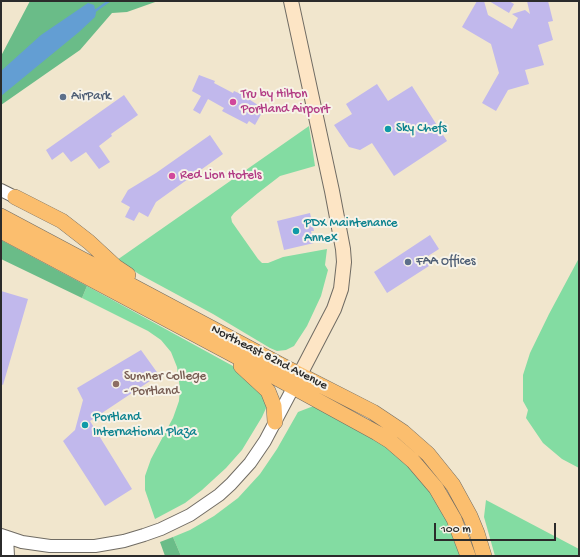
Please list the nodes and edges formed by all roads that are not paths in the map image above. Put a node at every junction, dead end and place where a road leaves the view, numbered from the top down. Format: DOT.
graph roads {
  1 [pos="290,1"];
  2 [pos="1,190"];
  3 [pos="15,197"];
  4 [pos="1,216"];
  5 [pos="1,231"];
  6 [pos="171,307"];
  7 [pos="226,351"];
  8 [pos="297,381"];
  9 [pos="275,422"];
  10 [pos="3,539"];
  11 [pos="8,556"];
  12 [pos="468,556"];
  13 [pos="484,556"];
  1 -- 8 [label="main road"];
  2 -- 3 [label="street"];
  3 -- 6 [label="main road"];
  4 -- 6 [label="main road, Northeast 82nd Avenue"];
  5 -- 7 [label="main road, Northeast 82nd Avenue"];
  6 -- 8 [label="main road, Northeast 82nd Avenue"];
  7 -- 8 [label="main road, Northeast 82nd Avenue"];
  7 -- 9 [label="main road"];
  8 -- 9 [label="street"];
  8 -- 12 [label="main road, Northeast 82nd Avenue"];
  8 -- 13 [label="main road, Northeast 82nd Avenue"];
  9 -- 10 [label="street"];
  10 -- 11 [label="street"];
}
